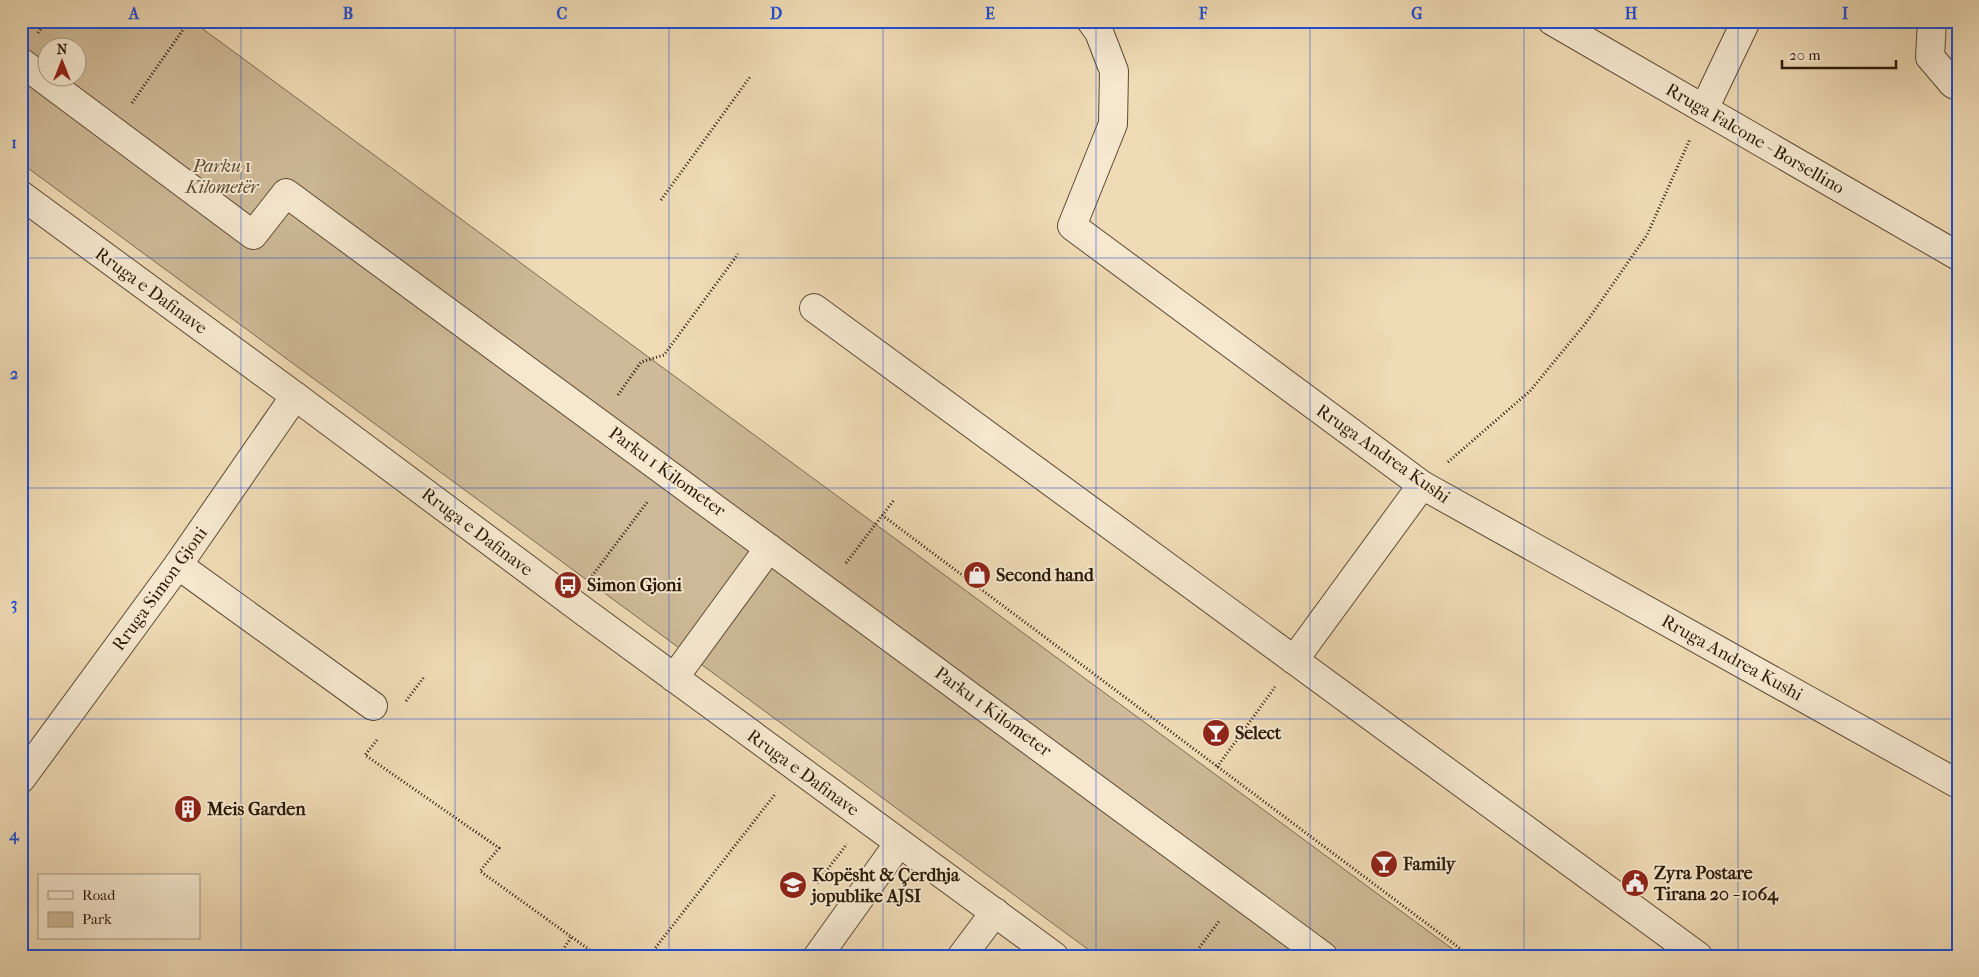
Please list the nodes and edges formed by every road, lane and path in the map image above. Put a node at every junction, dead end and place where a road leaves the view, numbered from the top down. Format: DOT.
graph roads {
  1 [pos="189,21"];
  2 [pos="1091,21"];
  3 [pos="1552,21"];
  4 [pos="1746,21"];
  5 [pos="1932,21"];
  6 [pos="21,62"];
  7 [pos="750,77"];
  8 [pos="1958,86"];
  9 [pos="1704,109"];
  10 [pos="113,130"];
  11 [pos="21,196"];
  12 [pos="661,200"];
  13 [pos="738,254"];
  14 [pos="1958,256"];
  15 [pos="814,308"];
  16 [pos="295,396"];
  17 [pos="599,422"];
  18 [pos="668,473"];
  19 [pos="1422,485"];
  20 [pos="894,500"];
  21 [pos="882,515"];
  22 [pos="769,548"];
  23 [pos="178,565"];
  24 [pos="826,590"];
  25 [pos="572,603"];
  26 [pos="1294,660"];
  27 [pos="424,677"];
  28 [pos="674,678"];
  29 [pos="374,706"];
  30 [pos="400,708"];
  31 [pos="377,739"];
  32 [pos="1217,767"];
  33 [pos="796,768"];
  34 [pos="21,779"];
  35 [pos="1958,784"];
  36 [pos="899,843"];
  37 [pos="842,850"];
  38 [pos="817,883"];
  39 [pos="1239,894"];
  40 [pos="995,912"];
  41 [pos="572,936"];
  42 [pos="559,956"];
  43 [pos="598,956"];
  44 [pos="649,956"];
  45 [pos="818,956"];
  46 [pos="962,956"];
  47 [pos="1054,956"];
  48 [pos="1193,956"];
  49 [pos="1323,956"];
  50 [pos="1470,956"];
  51 [pos="1698,956"];
  1 -- 10 [label="path"];
  2 -- 19 [label="street, Rruga Andrea Kushi"];
  3 -- 9 [label="street, Rruga Falcone - Borsellino"];
  4 -- 9 [label="street"];
  5 -- 8 [label="street"];
  6 -- 10 [label="street, Parku 1 Kilometer"];
  7 -- 12 [label="path"];
  9 -- 14 [label="street, Rruga Falcone - Borsellino"];
  9 -- 19 [label="path"];
  10 -- 17 [label="street, Parku 1 Kilometer"];
  11 -- 16 [label="street, Rruga e Dafinave"];
  13 -- 17 [label="path"];
  15 -- 26 [label="street"];
  16 -- 23 [label="street, Rruga Simon Gjoni"];
  16 -- 25 [label="street, Rruga e Dafinave"];
  17 -- 18 [label="street, Parku 1 Kilometer"];
  18 -- 22 [label="street, Parku 1 Kilometer"];
  18 -- 25 [label="path"];
  19 -- 26 [label="street"];
  19 -- 35 [label="street, Rruga Andrea Kushi"];
  20 -- 21 [label="path"];
  21 -- 24 [label="path"];
  21 -- 32 [label="path"];
  22 -- 24 [label="street, Parku 1 Kilometer"];
  22 -- 28 [label="street"];
  23 -- 29 [label="street"];
  23 -- 34 [label="street, Rruga Simon Gjoni"];
  24 -- 39 [label="street, Parku 1 Kilometer"];
  25 -- 28 [label="street, Rruga e Dafinave"];
  26 -- 32 [label="path"];
  26 -- 51 [label="street"];
  27 -- 30 [label="path"];
  28 -- 33 [label="street, Rruga e Dafinave"];
  31 -- 41 [label="path"];
  32 -- 50 [label="path"];
  33 -- 36 [label="street, Rruga e Dafinave"];
  33 -- 44 [label="path"];
  36 -- 40 [label="street, Rruga e Dafinave"];
  36 -- 45 [label="street"];
  37 -- 38 [label="path"];
  39 -- 48 [label="path"];
  39 -- 49 [label="street, Parku 1 Kilometer"];
  40 -- 46 [label="street"];
  40 -- 47 [label="street, Rruga e Dafinave"];
  41 -- 42 [label="path"];
  41 -- 43 [label="path"];
}
